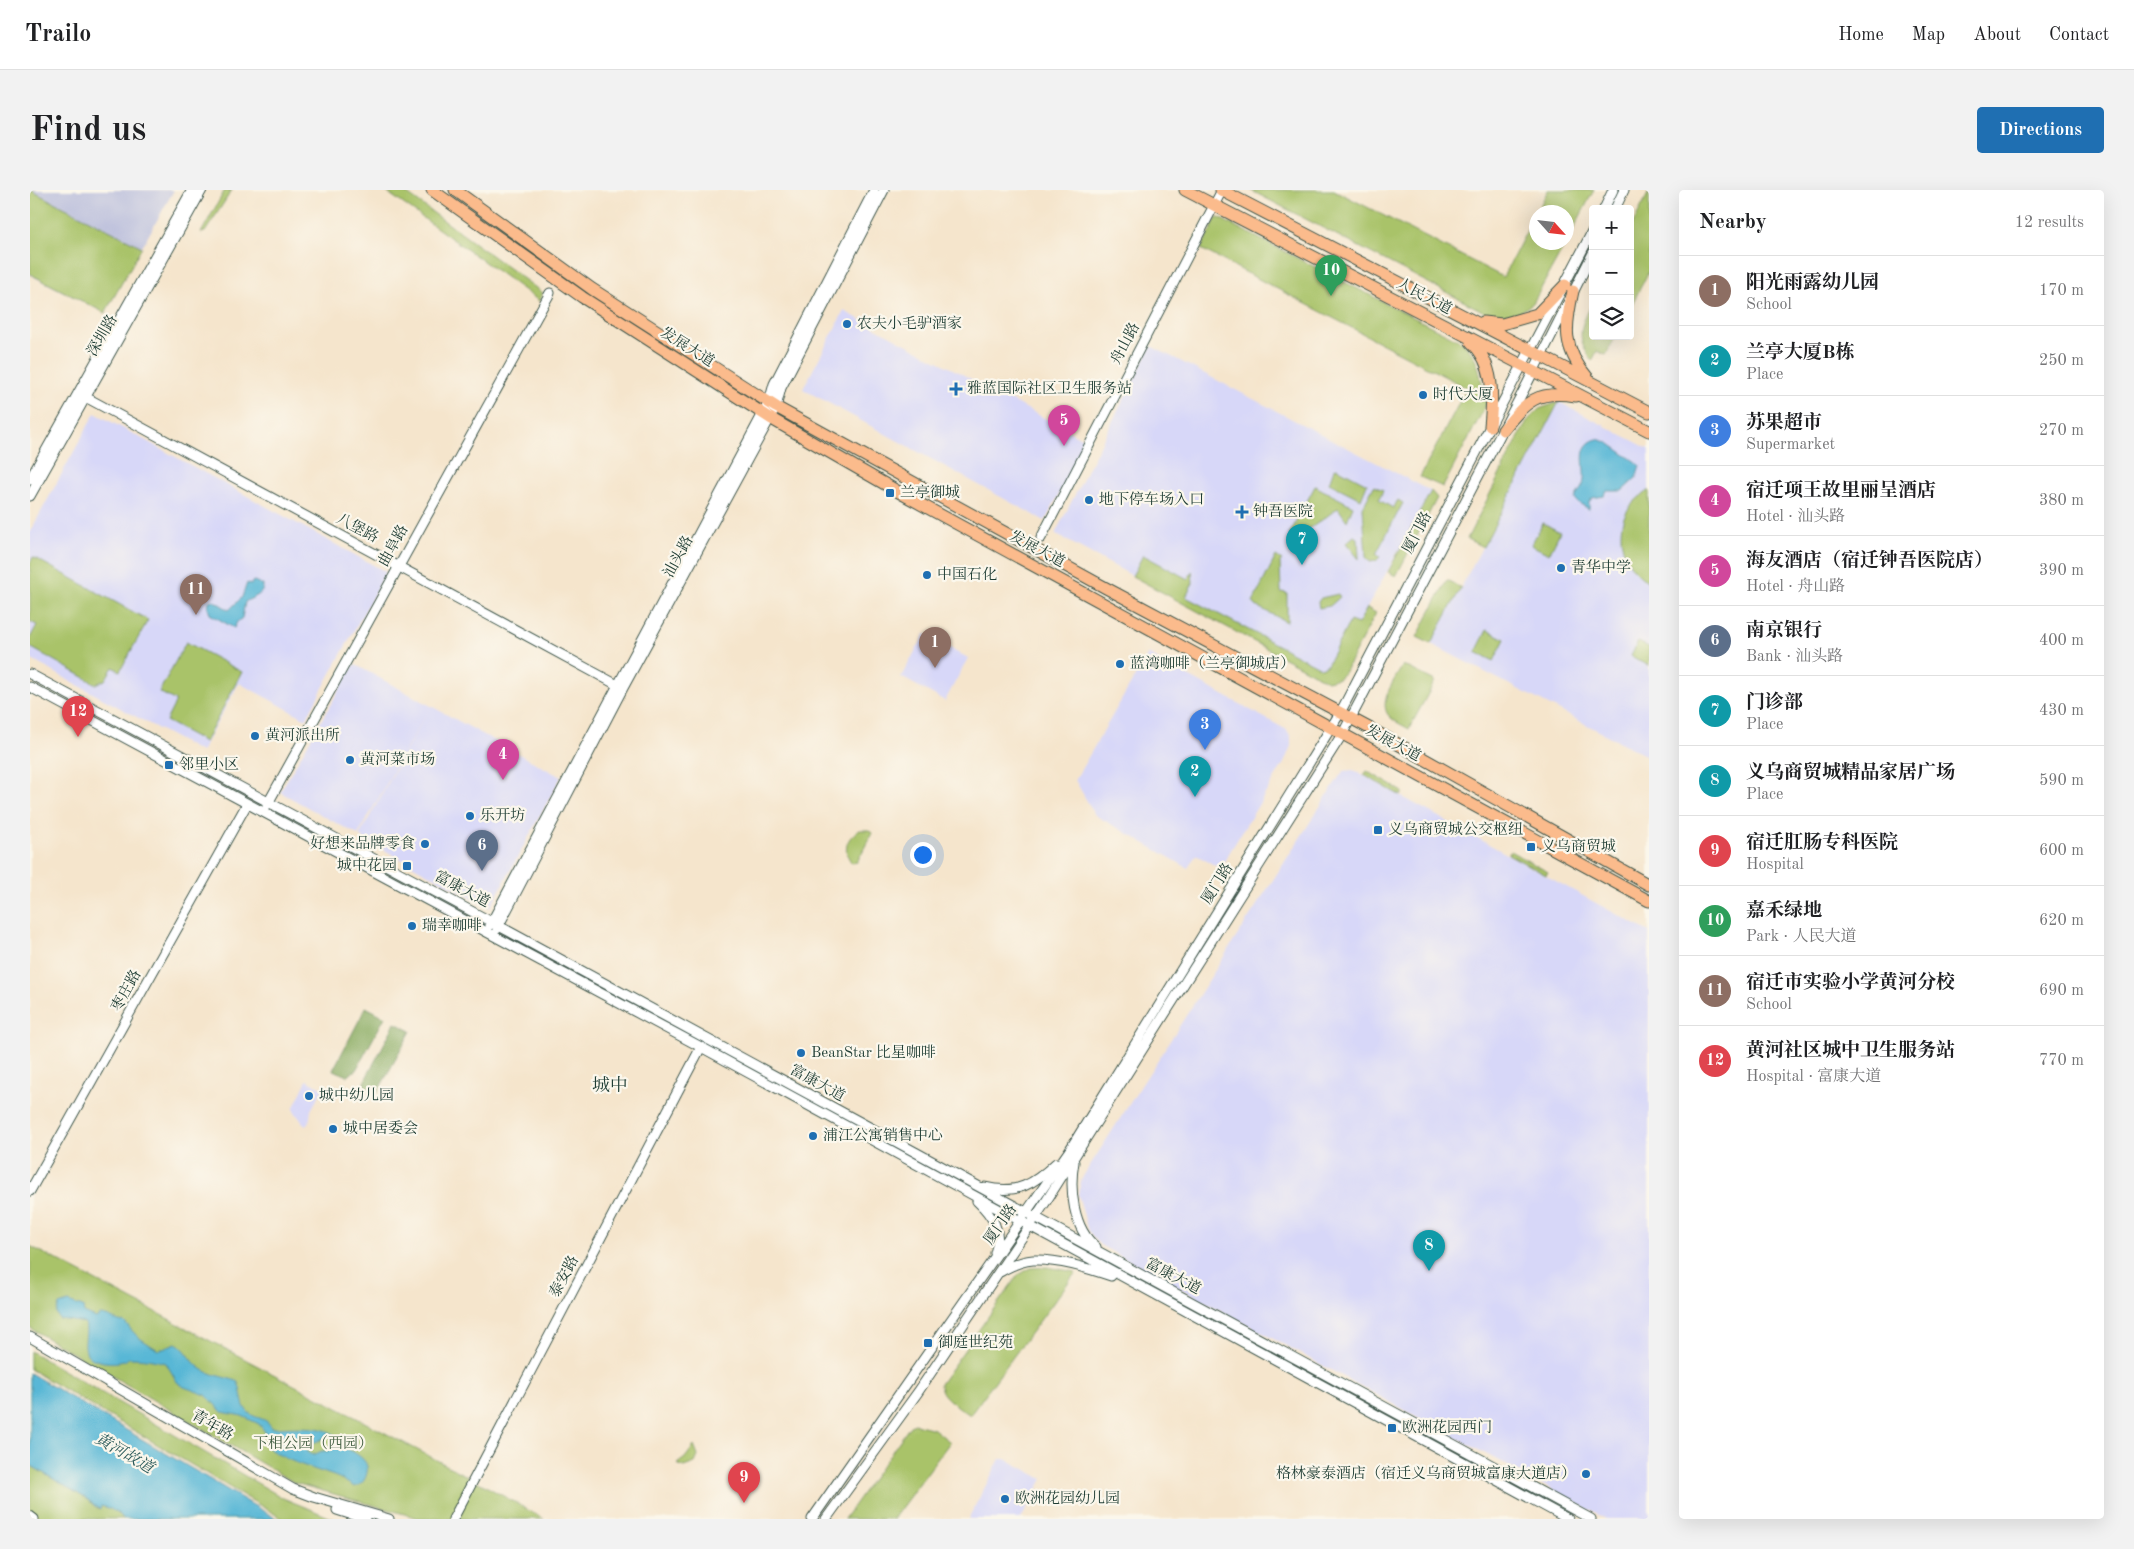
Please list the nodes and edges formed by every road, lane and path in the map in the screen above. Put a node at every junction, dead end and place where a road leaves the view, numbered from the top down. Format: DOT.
graph roads {
  1 [pos="192,190"];
  2 [pos="202,190"];
  3 [pos="432,190"];
  4 [pos="455,190"];
  5 [pos="874,190"];
  6 [pos="884,190"];
  7 [pos="1186,190"];
  8 [pos="1221,190"];
  9 [pos="1613,190"];
  10 [pos="1624,190"];
  11 [pos="1215,204"];
  12 [pos="1606,205"];
  13 [pos="1617,205"];
  14 [pos="1589,240"];
  15 [pos="1589,259"];
  16 [pos="1569,288"];
  17 [pos="550,293"];
  18 [pos="1472,321"];
  19 [pos="1462,334"];
  20 [pos="1529,350"];
  21 [pos="1541,356"];
  22 [pos="1522,365"];
  23 [pos="1534,371"];
  24 [pos="1593,383"];
  25 [pos="81,395"];
  26 [pos="1585,398"];
  27 [pos="773,404"];
  28 [pos="1649,412"];
  29 [pos="766,416"];
  30 [pos="1490,426"];
  31 [pos="1503,430"];
  32 [pos="1649,431"];
  33 [pos="30,479"];
  34 [pos="30,496"];
  35 [pos="1041,538"];
  36 [pos="398,566"];
  37 [pos="30,674"];
  38 [pos="30,687"];
  39 [pos="621,687"];
  40 [pos="1340,713"];
  41 [pos="1351,719"];
  42 [pos="1331,726"];
  43 [pos="1343,733"];
  44 [pos="269,802"];
  45 [pos="247,804"];
  46 [pos="263,812"];
  47 [pos="1649,885"];
  48 [pos="1649,901"];
  49 [pos="495,924"];
  50 [pos="490,934"];
  51 [pos="701,1047"];
  52 [pos="1073,1153"];
  53 [pos="971,1183"];
  54 [pos="30,1191"];
  55 [pos="965,1191"];
  56 [pos="1023,1217"];
  57 [pos="1032,1222"];
  58 [pos="992,1263"];
  59 [pos="1000,1272"];
  60 [pos="1136,1273"];
  61 [pos="1132,1283"];
  62 [pos="30,1337"];
  63 [pos="30,1342"];
  64 [pos="30,1516"];
  65 [pos="34,1519"];
  66 [pos="365,1519"];
  67 [pos="390,1519"];
  68 [pos="454,1519"];
  69 [pos="812,1519"];
  70 [pos="826,1519"];
  71 [pos="1568,1519"];
  72 [pos="1591,1519"];
  1 -- 25 [label="street, 深圳路"];
  2 -- 25 [label="street, 深圳路"];
  3 -- 29 [label="main road, 发展大道"];
  4 -- 27 [label="main road, 发展大道"];
  5 -- 27 [label="street, 汕头路"];
  6 -- 27 [label="street, 汕头路"];
  7 -- 11 [label="main road, 人民大道"];
  8 -- 11 [label="street, 舟山路"];
  8 -- 18 [label="main road, 人民大道"];
  9 -- 12 [label="street"];
  10 -- 13 [label="street"];
  11 -- 19 [label="main road, 人民大道"];
  11 -- 35 [label="street, 舟山路"];
  14 -- 16 [label="street, 厦门路"];
  15 -- 16 [label="street, 厦门路"];
  16 -- 18 [label="main road"];
  16 -- 20 [label="street, 厦门路"];
  16 -- 21 [label="street, 厦门路"];
  16 -- 24 [label="main road"];
  17 -- 36 [label="street, 曲阜路"];
  18 -- 20 [label="main road, 人民大道"];
  19 -- 22 [label="main road, 人民大道"];
  19 -- 30 [label="main road"];
  20 -- 21 [label="main road, 人民大道"];
  20 -- 22 [label="street, 厦门路"];
  21 -- 23 [label="street, 厦门路"];
  21 -- 24 [label="main road, 人民大道"];
  22 -- 23 [label="main road, 人民大道"];
  22 -- 30 [label="street, 厦门路"];
  23 -- 26 [label="main road, 人民大道"];
  23 -- 31 [label="street, 厦门路"];
  24 -- 28 [label="main road, 人民大道"];
  25 -- 33 [label="street, 深圳路"];
  25 -- 34 [label="street, 深圳路"];
  25 -- 36 [label="street, 八堡路"];
  26 -- 31 [label="main road"];
  26 -- 32 [label="main road, 人民大道"];
  27 -- 29 [label="street, 汕头路"];
  27 -- 40 [label="main road, 发展大道"];
  29 -- 39 [label="street, 汕头路"];
  29 -- 42 [label="main road, 发展大道"];
  30 -- 40 [label="street, 厦门路"];
  31 -- 41 [label="street, 厦门路"];
  36 -- 39 [label="street, 八堡路"];
  36 -- 44 [label="street, 曲阜路"];
  37 -- 44 [label="street, 富康大道"];
  38 -- 45 [label="street, 富康大道"];
  39 -- 49 [label="street, 汕头路"];
  40 -- 41 [label="main road, 发展大道"];
  40 -- 42 [label="street, 厦门路"];
  41 -- 43 [label="street, 厦门路"];
  41 -- 47 [label="main road, 发展大道"];
  42 -- 43 [label="main road, 发展大道"];
  42 -- 52 [label="street, 厦门路"];
  43 -- 48 [label="main road, 发展大道"];
  43 -- 52 [label="street, 厦门路"];
  44 -- 46 [label="street, 曲阜路"];
  44 -- 49 [label="street, 富康大道"];
  45 -- 46 [label="street, 富康大道"];
  45 -- 54 [label="street, 枣庄路"];
  46 -- 50 [label="street, 富康大道"];
  49 -- 50 [label="street, 汕头路"];
  49 -- 53 [label="street, 富康大道"];
  50 -- 51 [label="street, 富康大道"];
  51 -- 55 [label="street, 富康大道"];
  51 -- 68 [label="street, 泰安路"];
  52 -- 53 [label="street"];
  52 -- 56 [label="street, 厦门路"];
  52 -- 57 [label="street, 厦门路"];
  52 -- 60 [label="street"];
  53 -- 56 [label="street, 富康大道"];
  55 -- 56 [label="street, 富康大道"];
  55 -- 58 [label="street"];
  56 -- 57 [label="street, 富康大道"];
  56 -- 58 [label="street, 厦门路"];
  57 -- 59 [label="street, 厦门路"];
  57 -- 60 [label="street, 富康大道"];
  57 -- 61 [label="street, 富康大道"];
  58 -- 69 [label="street, 厦门路"];
  59 -- 61 [label="street"];
  59 -- 70 [label="street, 厦门路"];
  60 -- 72 [label="street, 富康大道"];
  61 -- 71 [label="street, 富康大道"];
  62 -- 67 [label="street, 青年路"];
  63 -- 66 [label="street, 青年路"];
  64 -- 65 [label="street"];
}
